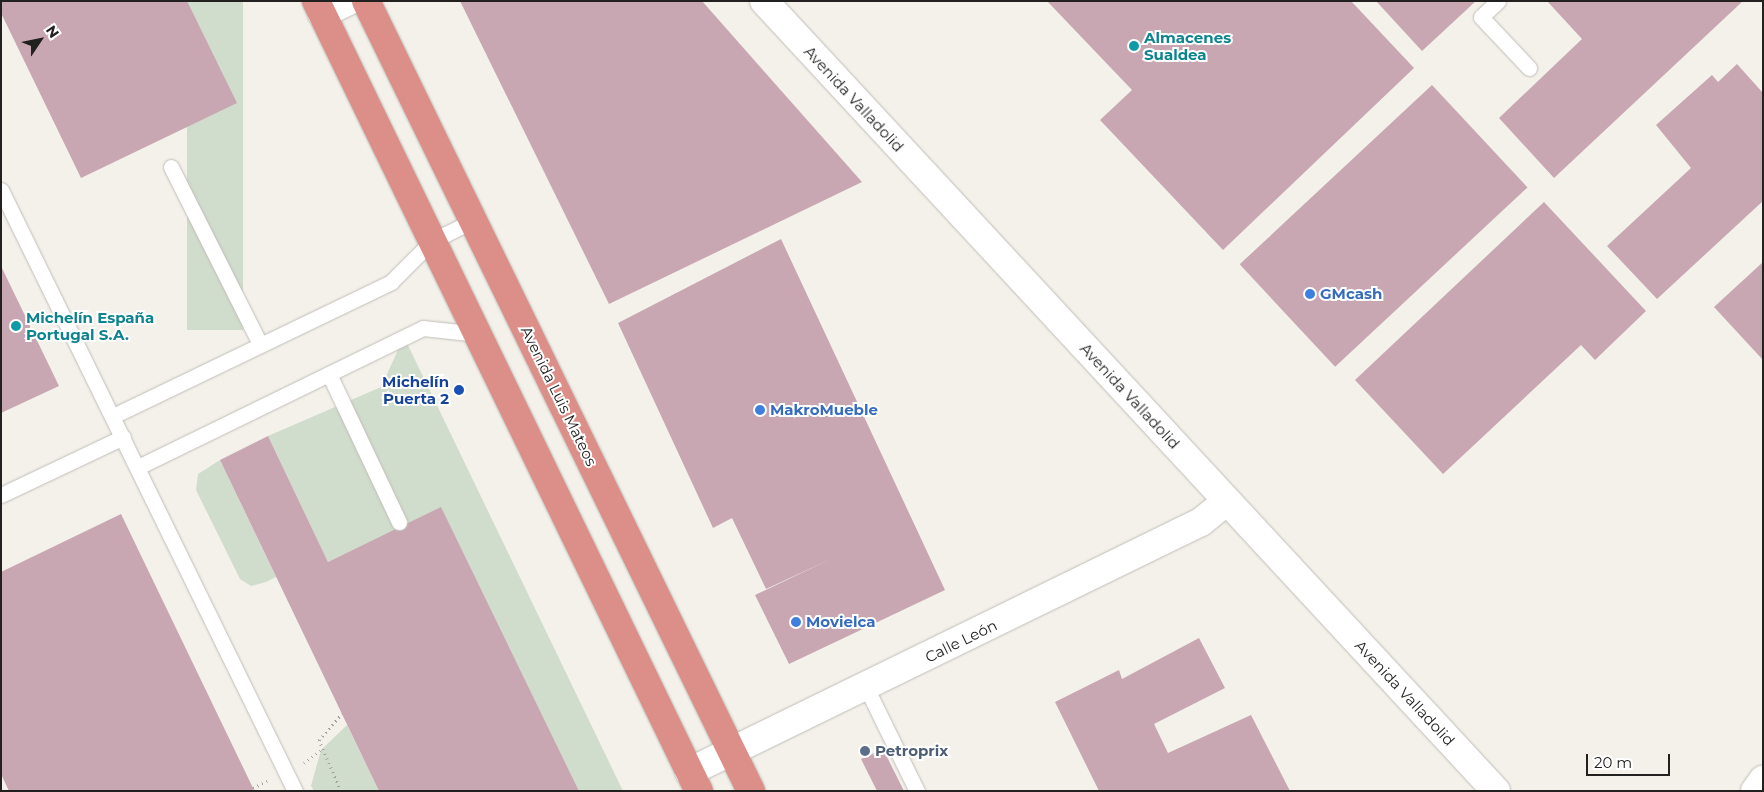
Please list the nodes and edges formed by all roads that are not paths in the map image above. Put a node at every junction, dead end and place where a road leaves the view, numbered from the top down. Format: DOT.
graph roads {
  1 [pos="349,1"];
  2 [pos="366,1"];
  3 [pos="764,1"];
  4 [pos="1498,1"];
  5 [pos="319,8"];
  6 [pos="1529,68"];
  7 [pos="171,167"];
  8 [pos="1,190"];
  9 [pos="474,220"];
  10 [pos="432,241"];
  11 [pos="478,334"];
  12 [pos="260,344"];
  13 [pos="329,374"];
  14 [pos="113,416"];
  15 [pos="123,437"];
  16 [pos="138,467"];
  17 [pos="1,495"];
  18 [pos="1227,501"];
  19 [pos="399,522"];
  20 [pos="866,687"];
  21 [pos="732,752"];
  22 [pos="1763,780"];
  23 [pos="694,781"];
  24 [pos="295,791"];
  25 [pos="751,791"];
  26 [pos="917,791"];
  27 [pos="1496,791"];
  28 [pos="1755,791"];
  1 -- 5 [label="street"];
  2 -- 9 [label="highway, Avenida Luis Mateos"];
  3 -- 18 [label="street, Avenida Valladolid"];
  4 -- 6 [label="lane"];
  5 -- 10 [label="highway"];
  7 -- 12 [label="lane"];
  8 -- 14 [label="lane"];
  9 -- 10 [label="lane"];
  9 -- 21 [label="highway, Avenida Luis Mateos"];
  10 -- 11 [label="highway"];
  10 -- 12 [label="lane"];
  11 -- 13 [label="lane"];
  11 -- 23 [label="highway"];
  12 -- 14 [label="lane"];
  13 -- 16 [label="lane"];
  13 -- 19 [label="lane"];
  14 -- 15 [label="lane"];
  15 -- 16 [label="lane"];
  15 -- 17 [label="lane"];
  16 -- 24 [label="lane"];
  18 -- 20 [label="street, Calle León"];
  18 -- 27 [label="street, Avenida Valladolid"];
  20 -- 21 [label="street, Calle León"];
  20 -- 26 [label="lane"];
  21 -- 23 [label="street, Calle León"];
  21 -- 25 [label="highway, Avenida Luis Mateos"];
  22 -- 28 [label="street"];
}
